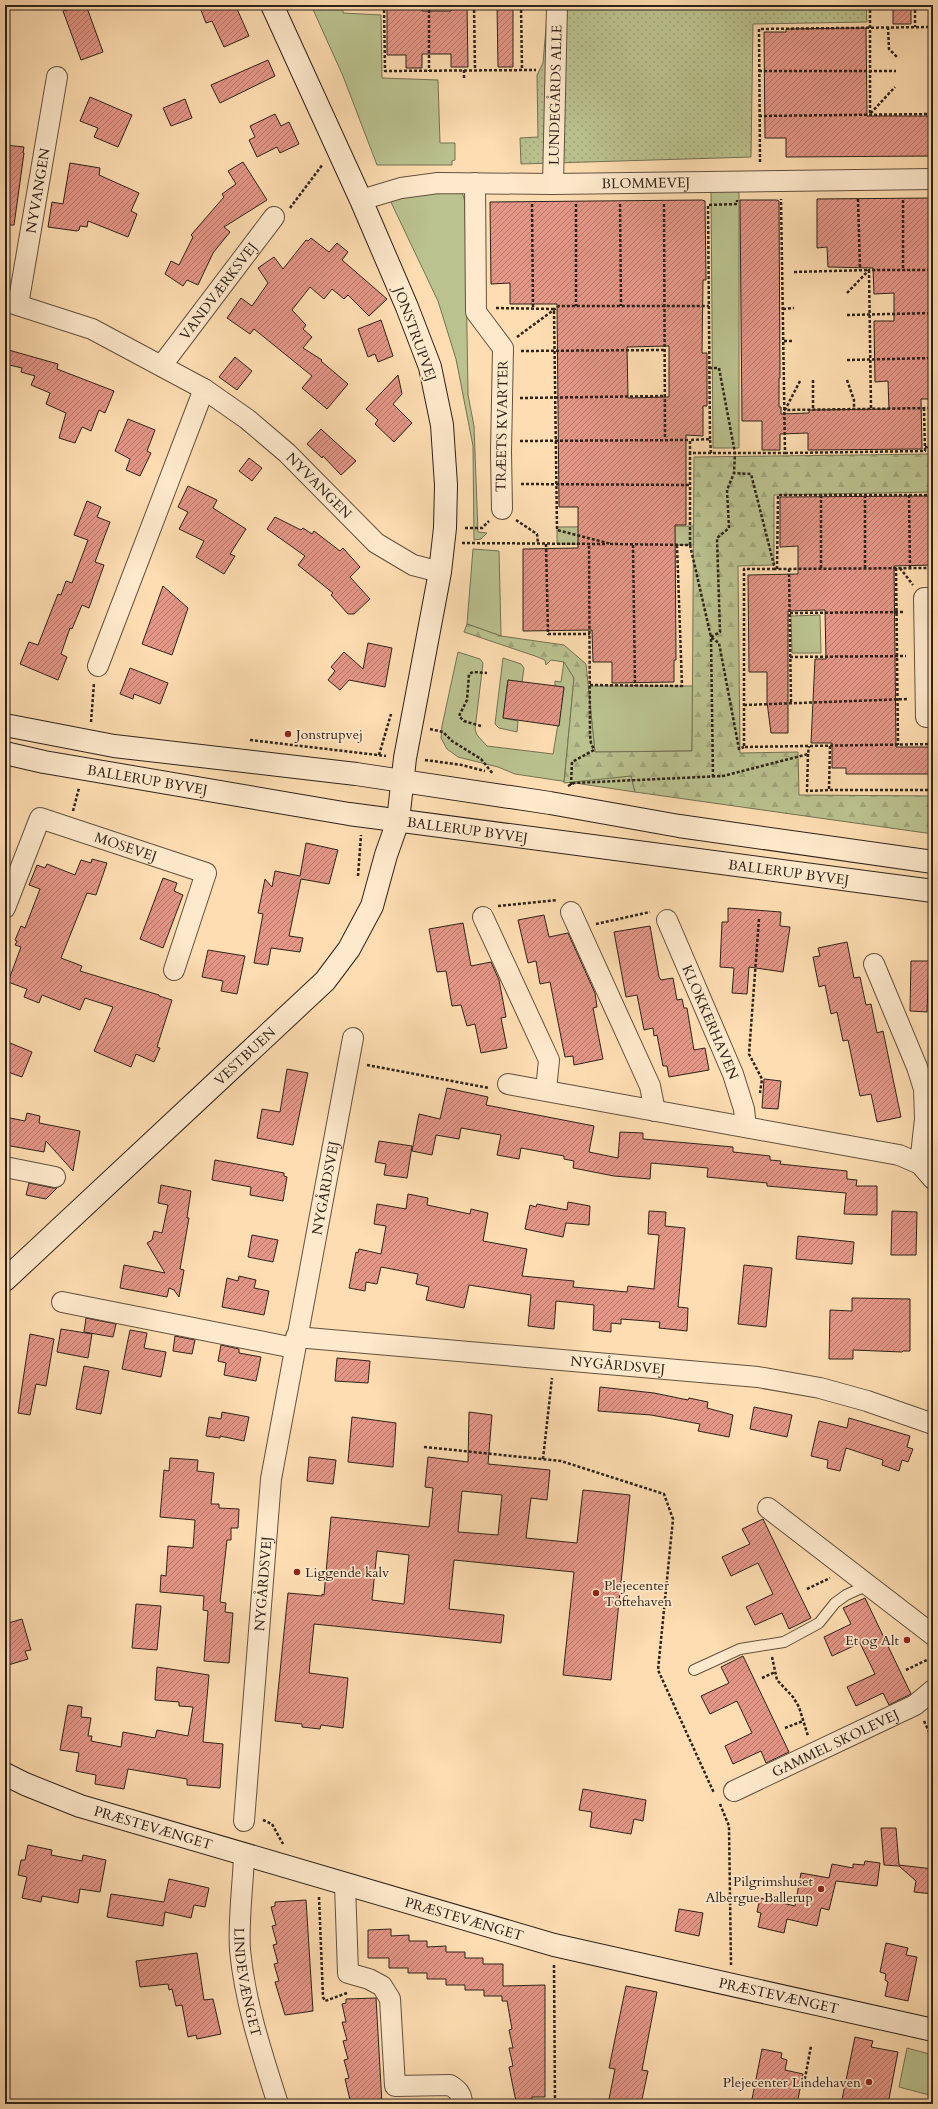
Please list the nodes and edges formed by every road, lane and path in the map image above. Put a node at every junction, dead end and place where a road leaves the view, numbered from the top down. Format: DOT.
graph roads {
  1 [pos="272,5"];
  2 [pos="384,5"];
  3 [pos="429,5"];
  4 [pos="474,5"];
  5 [pos="521,5"];
  6 [pos="557,5"];
  7 [pos="870,5"];
  8 [pos="915,5"];
  9 [pos="915,27"];
  10 [pos="933,27"];
  11 [pos="870,28"];
  12 [pos="888,28"];
  13 [pos="897,57"];
  14 [pos="464,70"];
  15 [pos="475,70"];
  16 [pos="522,70"];
  17 [pos="556,70"];
  18 [pos="429,71"];
  19 [pos="759,71"];
  20 [pos="870,71"];
  21 [pos="896,71"];
  22 [pos="57,77"];
  23 [pos="464,78"];
  24 [pos="895,87"];
  25 [pos="870,114"];
  26 [pos="933,114"];
  27 [pos="759,116"];
  28 [pos="339,154"];
  29 [pos="768,163"];
  30 [pos="933,179"];
  31 [pos="781,181"];
  32 [pos="737,182"];
  33 [pos="475,183"];
  34 [pos="553,184"];
  35 [pos="858,199"];
  36 [pos="361,200"];
  37 [pos="902,200"];
  38 [pos="532,204"];
  39 [pos="576,204"];
  40 [pos="620,204"];
  41 [pos="664,204"];
  42 [pos="274,217"];
  43 [pos="860,270"];
  44 [pos="869,270"];
  45 [pos="903,270"];
  46 [pos="933,270"];
  47 [pos="794,272"];
  48 [pos="847,293"];
  49 [pos="12,303"];
  50 [pos="576,306"];
  51 [pos="621,306"];
  52 [pos="664,306"];
  53 [pos="709,306"];
  54 [pos="494,308"];
  55 [pos="533,308"];
  56 [pos="554,308"];
  57 [pos="794,308"];
  58 [pos="783,309"];
  59 [pos="933,313"];
  60 [pos="870,314"];
  61 [pos="847,315"];
  62 [pos="784,341"];
  63 [pos="794,341"];
  64 [pos="503,348"];
  65 [pos="665,350"];
  66 [pos="554,351"];
  67 [pos="933,358"];
  68 [pos="871,359"];
  69 [pos="847,360"];
  70 [pos="162,365"];
  71 [pos="709,368"];
  72 [pos="813,380"];
  73 [pos="847,380"];
  74 [pos="800,381"];
  75 [pos="204,389"];
  76 [pos="665,396"];
  77 [pos="555,397"];
  78 [pos="502,398"];
  79 [pos="924,408"];
  80 [pos="933,408"];
  81 [pos="854,409"];
  82 [pos="872,409"];
  83 [pos="785,410"];
  84 [pos="813,410"];
  85 [pos="710,439"];
  86 [pos="665,440"];
  87 [pos="690,440"];
  88 [pos="501,441"];
  89 [pos="556,441"];
  90 [pos="925,447"];
  91 [pos="933,448"];
  92 [pos="690,453"];
  93 [pos="711,453"];
  94 [pos="735,453"];
  95 [pos="785,453"];
  96 [pos="734,473"];
  97 [pos="501,484"];
  98 [pos="556,485"];
  99 [pos="690,485"];
  100 [pos="821,495"];
  101 [pos="866,495"];
  102 [pos="909,495"];
  103 [pos="933,495"];
  104 [pos="502,509"];
  105 [pos="444,536"];
  106 [pos="538,544"];
  107 [pos="546,544"];
  108 [pos="589,544"];
  109 [pos="611,544"];
  110 [pos="634,544"];
  111 [pos="677,545"];
  112 [pos="690,545"];
  113 [pos="865,568"];
  114 [pos="896,568"];
  115 [pos="910,568"];
  116 [pos="933,568"];
  117 [pos="776,569"];
  118 [pos="789,569"];
  119 [pos="822,569"];
  120 [pos="440,572"];
  121 [pos="933,598"];
  122 [pos="897,612"];
  123 [pos="790,613"];
  124 [pos="590,634"];
  125 [pos="712,637"];
  126 [pos="790,656"];
  127 [pos="898,656"];
  128 [pos="98,666"];
  129 [pos="487,673"];
  130 [pos="590,685"];
  131 [pos="635,686"];
  132 [pos="92,690"];
  133 [pos="898,700"];
  134 [pos="791,703"];
  135 [pos="744,705"];
  136 [pos="929,708"];
  137 [pos="91,722"];
  138 [pos="411,724"];
  139 [pos="5,725"];
  140 [pos="481,726"];
  141 [pos="933,744"];
  142 [pos="898,745"];
  143 [pos="809,746"];
  144 [pos="830,746"];
  145 [pos="744,747"];
  146 [pos="5,753"];
  147 [pos="808,754"];
  148 [pos="493,774"];
  149 [pos="713,777"];
  150 [pos="403,781"];
  151 [pos="571,785"];
  152 [pos="80,788"];
  153 [pos="563,790"];
  154 [pos="829,790"];
  155 [pos="933,790"];
  156 [pos="398,820"];
  157 [pos="69,826"];
  158 [pos="933,862"];
  159 [pos="933,891"];
  160 [pos="5,908"];
  161 [pos="483,917"];
  162 [pos="759,919"];
  163 [pos="575,920"];
  164 [pos="667,920"];
  165 [pos="874,964"];
  166 [pos="174,970"];
  167 [pos="353,1038"];
  168 [pos="348,1062"];
  169 [pos="508,1084"];
  170 [pos="546,1090"];
  171 [pos="655,1111"];
  172 [pos="750,1128"];
  173 [pos="920,1164"];
  174 [pos="5,1167"];
  175 [pos="55,1177"];
  176 [pos="933,1179"];
  177 [pos="5,1280"];
  178 [pos="62,1302"];
  179 [pos="295,1342"];
  180 [pos="554,1359"];
  181 [pos="933,1424"];
  182 [pos="424,1446"];
  183 [pos="543,1459"];
  184 [pos="768,1508"];
  185 [pos="868,1585"];
  186 [pos="933,1635"];
  187 [pos="771,1644"];
  188 [pos="933,1657"];
  189 [pos="694,1670"];
  190 [pos="906,1670"];
  191 [pos="775,1672"];
  192 [pos="762,1678"];
  193 [pos="933,1690"];
  194 [pos="803,1721"];
  195 [pos="785,1728"];
  196 [pos="816,1752"];
  197 [pos="5,1774"];
  198 [pos="734,1791"];
  199 [pos="244,1816"];
  200 [pos="244,1856"];
  201 [pos="279,1866"];
  202 [pos="345,1885"];
  203 [pos="318,1903"];
  204 [pos="318,1907"];
  205 [pos="554,1945"];
  206 [pos="321,1958"];
  207 [pos="327,1958"];
  208 [pos="732,1984"];
  209 [pos="933,2030"];
  210 [pos="811,2046"];
  211 [pos="803,2089"];
  212 [pos="278,2104"];
  213 [pos="462,2104"];
  214 [pos="555,2104"];
  1 -- 28 [label="street, JONSTRUPVEJ"];
  2 -- 18 [label="path"];
  3 -- 18 [label="path"];
  4 -- 15 [label="path"];
  5 -- 16 [label="path"];
  6 -- 17 [label="street, LUNDEGÅRDS ALLE"];
  7 -- 11 [label="path"];
  8 -- 9 [label="path"];
  9 -- 10 [label="path"];
  9 -- 12 [label="path"];
  11 -- 12 [label="path"];
  11 -- 19 [label="path"];
  11 -- 20 [label="path"];
  12 -- 13 [label="path"];
  14 -- 15 [label="path"];
  14 -- 18 [label="path"];
  14 -- 23 [label="path"];
  15 -- 16 [label="path"];
  16 -- 17 [label="path"];
  17 -- 34 [label="street, LUNDEGÅRDS ALLE"];
  19 -- 20 [label="path"];
  19 -- 27 [label="path"];
  20 -- 21 [label="path"];
  20 -- 25 [label="path"];
  22 -- 49 [label="street, NYVANGEN"];
  24 -- 25 [label="path"];
  25 -- 26 [label="path"];
  25 -- 27 [label="path"];
  27 -- 29 [label="path"];
  28 -- 36 [label="street, JONSTRUPVEJ"];
  28 -- 42 [label="path"];
  30 -- 31 [label="street, BLOMMEVEJ"];
  31 -- 32 [label="street, BLOMMEVEJ"];
  31 -- 58 [label="path"];
  32 -- 34 [label="street, BLOMMEVEJ"];
  32 -- 53 [label="path"];
  33 -- 34 [label="street, BLOMMEVEJ"];
  33 -- 36 [label="street, BLOMMEVEJ"];
  33 -- 64 [label="street, TRÆETS KVARTER"];
  35 -- 43 [label="path"];
  36 -- 105 [label="street, JONSTRUPVEJ"];
  37 -- 45 [label="path"];
  38 -- 55 [label="path"];
  39 -- 50 [label="path"];
  40 -- 51 [label="path"];
  41 -- 52 [label="path"];
  42 -- 70 [label="street, VANDVÆRKSVEJ"];
  43 -- 44 [label="path"];
  43 -- 47 [label="path"];
  44 -- 45 [label="path"];
  44 -- 48 [label="path"];
  44 -- 60 [label="path"];
  45 -- 46 [label="path"];
  49 -- 70 [label="street, NYVANGEN"];
  50 -- 51 [label="path"];
  50 -- 56 [label="path"];
  51 -- 52 [label="path"];
  52 -- 53 [label="path"];
  52 -- 65 [label="path"];
  53 -- 71 [label="path"];
  54 -- 55 [label="path"];
  55 -- 56 [label="path"];
  56 -- 64 [label="path"];
  56 -- 66 [label="path"];
  57 -- 58 [label="path"];
  58 -- 62 [label="path"];
  59 -- 60 [label="path"];
  60 -- 61 [label="path"];
  60 -- 68 [label="path"];
  62 -- 63 [label="path"];
  62 -- 83 [label="path"];
  64 -- 66 [label="path"];
  64 -- 78 [label="street, TRÆETS KVARTER"];
  65 -- 66 [label="path"];
  65 -- 76 [label="path"];
  66 -- 77 [label="path"];
  67 -- 68 [label="path"];
  68 -- 69 [label="path"];
  68 -- 82 [label="path"];
  70 -- 75 [label="street, NYVANGEN"];
  71 -- 85 [label="path"];
  71 -- 94 [label="path"];
  72 -- 84 [label="path"];
  73 -- 81 [label="path"];
  74 -- 83 [label="path"];
  75 -- 120 [label="street, NYVANGEN"];
  75 -- 128 [label="street"];
  76 -- 77 [label="path"];
  76 -- 86 [label="path"];
  77 -- 78 [label="path"];
  77 -- 89 [label="path"];
  78 -- 88 [label="street, TRÆETS KVARTER"];
  79 -- 80 [label="path"];
  79 -- 82 [label="path"];
  79 -- 90 [label="path"];
  81 -- 82 [label="path"];
  81 -- 84 [label="path"];
  83 -- 84 [label="path"];
  83 -- 95 [label="path"];
  85 -- 87 [label="path"];
  85 -- 93 [label="path"];
  86 -- 87 [label="path"];
  86 -- 89 [label="path"];
  87 -- 92 [label="path"];
  88 -- 89 [label="path"];
  88 -- 97 [label="street, TRÆETS KVARTER"];
  89 -- 98 [label="path"];
  90 -- 91 [label="path"];
  90 -- 95 [label="path"];
  92 -- 93 [label="path"];
  92 -- 99 [label="path"];
  93 -- 94 [label="path"];
  94 -- 95 [label="path"];
  94 -- 96 [label="path"];
  96 -- 117 [label="path"];
  96 -- 125 [label="path"];
  97 -- 98 [label="path"];
  97 -- 104 [label="street, TRÆETS KVARTER"];
  98 -- 99 [label="path"];
  98 -- 109 [label="path"];
  99 -- 112 [label="path"];
  100 -- 101 [label="path"];
  100 -- 117 [label="path"];
  100 -- 119 [label="path"];
  101 -- 102 [label="path"];
  101 -- 113 [label="path"];
  102 -- 103 [label="path"];
  102 -- 115 [label="path"];
  104 -- 105 [label="path"];
  104 -- 106 [label="path"];
  105 -- 106 [label="path"];
  105 -- 120 [label="street, JONSTRUPVEJ"];
  106 -- 107 [label="path"];
  107 -- 108 [label="path"];
  107 -- 124 [label="path"];
  108 -- 109 [label="path"];
  108 -- 124 [label="path"];
  109 -- 110 [label="path"];
  110 -- 111 [label="path"];
  110 -- 131 [label="path"];
  111 -- 112 [label="path"];
  111 -- 131 [label="path"];
  112 -- 125 [label="path"];
  113 -- 114 [label="path"];
  113 -- 119 [label="path"];
  114 -- 115 [label="path"];
  114 -- 122 [label="path"];
  115 -- 116 [label="path"];
  117 -- 118 [label="path"];
  117 -- 135 [label="path"];
  118 -- 119 [label="path"];
  118 -- 123 [label="path"];
  120 -- 138 [label="street, JONSTRUPVEJ"];
  121 -- 136 [label="street"];
  122 -- 123 [label="path"];
  122 -- 127 [label="path"];
  123 -- 126 [label="path"];
  124 -- 130 [label="path"];
  125 -- 145 [label="path"];
  125 -- 149 [label="path"];
  126 -- 127 [label="path"];
  126 -- 134 [label="path"];
  127 -- 133 [label="path"];
  129 -- 140 [label="path"];
  130 -- 131 [label="path"];
  130 -- 151 [label="path"];
  132 -- 137 [label="path"];
  133 -- 134 [label="path"];
  133 -- 136 [label="path"];
  133 -- 142 [label="path"];
  134 -- 135 [label="path"];
  135 -- 145 [label="path"];
  138 -- 148 [label="path"];
  138 -- 150 [label="street, JONSTRUPVEJ"];
  139 -- 150 [label="street, BALLERUP BYVEJ"];
  141 -- 142 [label="path"];
  142 -- 144 [label="path"];
  143 -- 144 [label="path"];
  143 -- 145 [label="path"];
  143 -- 147 [label="path"];
  144 -- 154 [label="path"];
  146 -- 156 [label="street, BALLERUP BYVEJ"];
  147 -- 149 [label="path"];
  147 -- 154 [label="path"];
  149 -- 151 [label="path"];
  150 -- 156 [label="street, VESTBUEN"];
  150 -- 158 [label="street, BALLERUP BYVEJ"];
  151 -- 153 [label="path"];
  152 -- 157 [label="path"];
  154 -- 155 [label="path"];
  156 -- 159 [label="street, BALLERUP BYVEJ"];
  156 -- 177 [label="street, VESTBUEN"];
  157 -- 160 [label="street, MOSEVEJ"];
  157 -- 166 [label="street, MOSEVEJ"];
  161 -- 163 [label="path"];
  161 -- 170 [label="street"];
  162 -- 172 [label="path"];
  163 -- 164 [label="path"];
  163 -- 171 [label="street"];
  164 -- 172 [label="street, KLOKKERHAVEN"];
  165 -- 173 [label="street"];
  167 -- 168 [label="street, NYGÅRDSVEJ"];
  168 -- 169 [label="path"];
  168 -- 179 [label="street, NYGÅRDSVEJ"];
  169 -- 170 [label="street"];
  170 -- 171 [label="street"];
  171 -- 172 [label="street"];
  172 -- 173 [label="street"];
  173 -- 176 [label="street"];
  174 -- 175 [label="street"];
  178 -- 179 [label="street, NYGÅRDSVEJ"];
  179 -- 180 [label="street, NYGÅRDSVEJ"];
  179 -- 199 [label="street, NYGÅRDSVEJ"];
  180 -- 181 [label="street, NYGÅRDSVEJ"];
  180 -- 183 [label="path"];
  182 -- 183 [label="path"];
  183 -- 208 [label="path"];
  184 -- 185 [label="street"];
  185 -- 186 [label="street"];
  185 -- 187 [label="lane"];
  187 -- 189 [label="lane"];
  187 -- 191 [label="path"];
  188 -- 190 [label="path"];
  191 -- 192 [label="path"];
  191 -- 194 [label="path"];
  193 -- 196 [label="street, GAMMEL SKOLEVEJ"];
  194 -- 195 [label="path"];
  194 -- 196 [label="path"];
  196 -- 198 [label="street, GAMMEL SKOLEVEJ"];
  197 -- 200 [label="street, PRÆSTEVÆNGET"];
  199 -- 201 [label="path"];
  200 -- 201 [label="street, PRÆSTEVÆNGET"];
  200 -- 212 [label="street, LINDEVÆNGET"];
  201 -- 202 [label="street, PRÆSTEVÆNGET"];
  202 -- 205 [label="street, PRÆSTEVÆNGET"];
  202 -- 213 [label="street"];
  203 -- 204 [label="path"];
  205 -- 208 [label="street, PRÆSTEVÆNGET"];
  205 -- 214 [label="path"];
  206 -- 207 [label="path"];
  208 -- 209 [label="street, PRÆSTEVÆNGET"];
  210 -- 211 [label="path"];
}
